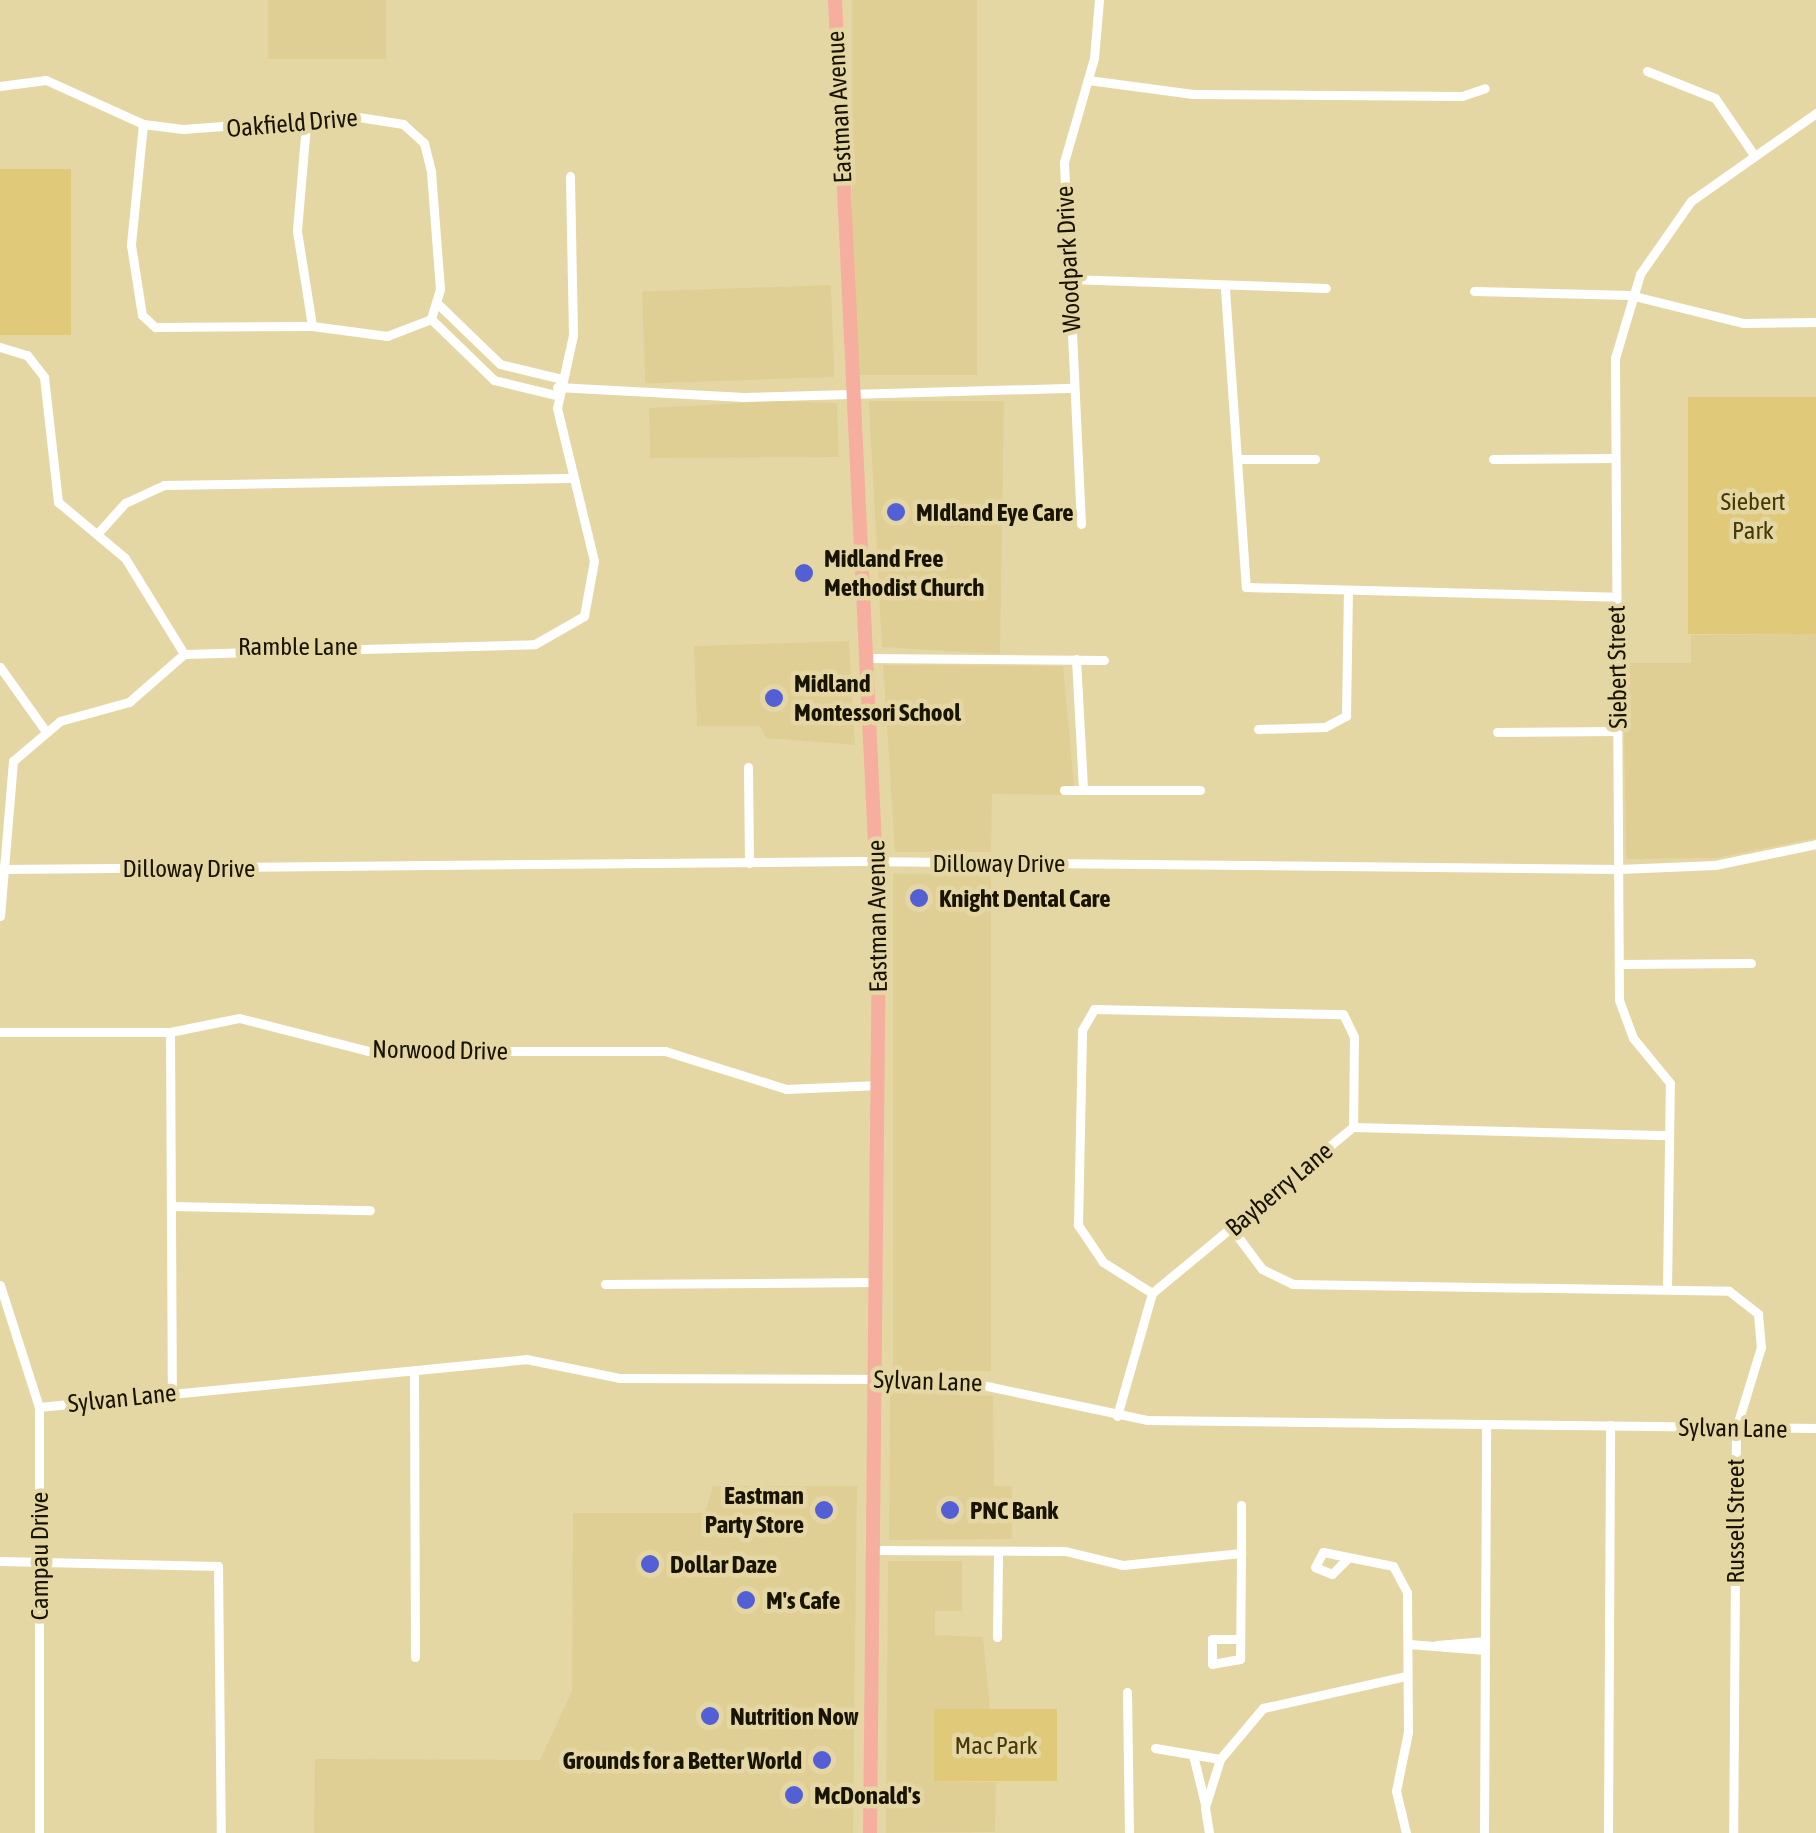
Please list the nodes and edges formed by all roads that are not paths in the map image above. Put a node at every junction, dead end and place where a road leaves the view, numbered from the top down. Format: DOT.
graph roads {
  1 [pos="835,0"];
  2 [pos="1099,0"];
  3 [pos="1647,71"];
  4 [pos="1088,80"];
  5 [pos="0,86"];
  6 [pos="1485,88"];
  7 [pos="1816,113"];
  8 [pos="142,124"];
  9 [pos="306,125"];
  10 [pos="1754,154"];
  11 [pos="570,176"];
  12 [pos="1069,279"];
  13 [pos="1326,288"];
  14 [pos="1225,290"];
  15 [pos="1474,291"];
  16 [pos="1630,295"];
  17 [pos="438,304"];
  18 [pos="431,318"];
  19 [pos="1816,322"];
  20 [pos="312,326"];
  21 [pos="6,348"];
  22 [pos="557,386"];
  23 [pos="853,388"];
  24 [pos="1074,388"];
  25 [pos="1615,458"];
  26 [pos="1240,459"];
  27 [pos="1315,459"];
  28 [pos="1493,459"];
  29 [pos="570,478"];
  30 [pos="1081,524"];
  31 [pos="97,534"];
  32 [pos="1348,595"];
  33 [pos="1616,597"];
  34 [pos="184,654"];
  35 [pos="866,658"];
  36 [pos="1076,659"];
  37 [pos="1104,660"];
  38 [pos="0,667"];
  39 [pos="44,729"];
  40 [pos="1258,730"];
  41 [pos="1617,731"];
  42 [pos="1497,732"];
  43 [pos="748,767"];
  44 [pos="1064,790"];
  45 [pos="1084,790"];
  46 [pos="1200,790"];
  47 [pos="1816,844"];
  48 [pos="876,862"];
  49 [pos="749,863"];
  50 [pos="1619,869"];
  51 [pos="1,870"];
  52 [pos="0,916"];
  53 [pos="1751,963"];
  54 [pos="1620,964"];
  55 [pos="0,1032"];
  56 [pos="170,1032"];
  57 [pos="879,1085"];
  58 [pos="1353,1126"];
  59 [pos="1670,1135"];
  60 [pos="172,1206"];
  61 [pos="370,1210"];
  62 [pos="1232,1229"];
  63 [pos="876,1282"];
  64 [pos="606,1284"];
  65 [pos="0,1285"];
  66 [pos="1667,1289"];
  67 [pos="1152,1293"];
  68 [pos="414,1376"];
  69 [pos="875,1379"];
  70 [pos="172,1393"];
  71 [pos="39,1407"];
  72 [pos="1117,1416"];
  73 [pos="1610,1425"];
  74 [pos="1486,1426"];
  75 [pos="1816,1428"];
  76 [pos="1736,1429"];
  77 [pos="1241,1505"];
  78 [pos="873,1550"];
  79 [pos="998,1550"];
  80 [pos="1241,1553"];
  81 [pos="38,1560"];
  82 [pos="1346,1560"];
  83 [pos="0,1561"];
  84 [pos="997,1637"];
  85 [pos="1240,1638"];
  86 [pos="1409,1644"];
  87 [pos="1485,1646"];
  88 [pos="414,1656"];
  89 [pos="1406,1676"];
  90 [pos="1127,1692"];
  91 [pos="1155,1748"];
  92 [pos="1193,1754"];
  93 [pos="1220,1759"];
  94 [pos="1205,1807"];
  95 [pos="39,1833"];
  96 [pos="221,1833"];
  97 [pos="870,1833"];
  98 [pos="1129,1833"];
  99 [pos="1208,1833"];
  100 [pos="1406,1833"];
  101 [pos="1484,1833"];
  102 [pos="1608,1833"];
  103 [pos="1733,1833"];
  1 -- 23 [label="main road, Eastman Avenue"];
  2 -- 4 [label="street, Woodpark Drive"];
  3 -- 10 [label="street"];
  4 -- 6 [label="street"];
  4 -- 12 [label="street, Woodpark Drive"];
  5 -- 8 [label="street, Oakfield Drive"];
  7 -- 10 [label="street, Siebert Street"];
  8 -- 9 [label="street, Oakfield Drive"];
  8 -- 20 [label="street"];
  9 -- 17 [label="street, Oakfield Drive"];
  9 -- 20 [label="street"];
  10 -- 16 [label="street, Siebert Street"];
  11 -- 22 [label="street"];
  12 -- 14 [label="street"];
  12 -- 24 [label="street, Woodpark Drive"];
  13 -- 14 [label="street"];
  14 -- 26 [label="street"];
  15 -- 16 [label="street"];
  16 -- 19 [label="street"];
  16 -- 25 [label="street, Siebert Street"];
  17 -- 18 [label="street"];
  17 -- 22 [label="street"];
  18 -- 20 [label="street"];
  18 -- 22 [label="street"];
  21 -- 31 [label="street"];
  22 -- 23 [label="street"];
  22 -- 29 [label="street"];
  23 -- 24 [label="street"];
  23 -- 35 [label="main road, Eastman Avenue"];
  24 -- 30 [label="street, Woodpark Drive"];
  25 -- 28 [label="street"];
  25 -- 33 [label="street, Siebert Street"];
  26 -- 27 [label="street"];
  26 -- 32 [label="street"];
  29 -- 31 [label="street"];
  29 -- 34 [label="street, Ramble Lane"];
  31 -- 34 [label="street"];
  32 -- 33 [label="street"];
  32 -- 40 [label="street"];
  33 -- 41 [label="street, Siebert Street"];
  34 -- 39 [label="street"];
  35 -- 36 [label="street"];
  35 -- 48 [label="main road, Eastman Avenue"];
  36 -- 37 [label="street"];
  36 -- 45 [label="street"];
  38 -- 39 [label="street"];
  39 -- 51 [label="street"];
  41 -- 42 [label="street"];
  41 -- 50 [label="street, Siebert Street"];
  43 -- 49 [label="street"];
  44 -- 45 [label="street"];
  45 -- 46 [label="street"];
  47 -- 50 [label="street, Dilloway Drive"];
  48 -- 49 [label="street, Dilloway Drive"];
  48 -- 50 [label="street, Dilloway Drive"];
  48 -- 57 [label="main road, Eastman Avenue"];
  49 -- 51 [label="street, Dilloway Drive"];
  50 -- 54 [label="street, Siebert Street"];
  51 -- 52 [label="street"];
  53 -- 54 [label="street"];
  54 -- 59 [label="street, Siebert Street"];
  55 -- 56 [label="street, Norwood Drive"];
  56 -- 57 [label="street, Norwood Drive"];
  56 -- 60 [label="street"];
  57 -- 63 [label="main road, Eastman Avenue"];
  58 -- 59 [label="street, Bayberry Lane"];
  58 -- 62 [label="street, Bayberry Lane"];
  58 -- 67 [label="street"];
  59 -- 66 [label="street, Siebert Street"];
  60 -- 61 [label="street"];
  60 -- 70 [label="street"];
  62 -- 66 [label="street, Russell Street"];
  62 -- 67 [label="street, Bayberry Lane"];
  63 -- 64 [label="street"];
  63 -- 69 [label="main road, Eastman Avenue"];
  65 -- 71 [label="street, Campau Drive"];
  66 -- 76 [label="street, Russell Street"];
  67 -- 72 [label="street"];
  68 -- 69 [label="street, Sylvan Lane"];
  68 -- 70 [label="street, Sylvan Lane"];
  68 -- 88 [label="street"];
  69 -- 72 [label="street, Sylvan Lane"];
  69 -- 78 [label="main road, Eastman Avenue"];
  70 -- 71 [label="street, Sylvan Lane"];
  71 -- 81 [label="street, Campau Drive"];
  72 -- 74 [label="street, Sylvan Lane"];
  73 -- 74 [label="street, Sylvan Lane"];
  73 -- 76 [label="street, Sylvan Lane"];
  73 -- 102 [label="street"];
  74 -- 87 [label="street"];
  75 -- 76 [label="street, Sylvan Lane"];
  76 -- 103 [label="street, Russell Street"];
  77 -- 80 [label="street"];
  78 -- 79 [label="street"];
  78 -- 97 [label="main road, Eastman Avenue"];
  79 -- 80 [label="street"];
  79 -- 84 [label="street"];
  80 -- 85 [label="street"];
  81 -- 83 [label="street"];
  81 -- 95 [label="street, Campau Drive"];
  81 -- 96 [label="street"];
  82 -- 86 [label="street"];
  86 -- 87 [label="street"];
  86 -- 89 [label="street"];
  87 -- 101 [label="street"];
  89 -- 93 [label="street"];
  89 -- 100 [label="street"];
  90 -- 98 [label="street"];
  91 -- 92 [label="street"];
  92 -- 93 [label="street"];
  92 -- 94 [label="street"];
  93 -- 94 [label="street"];
  94 -- 99 [label="street"];
}
